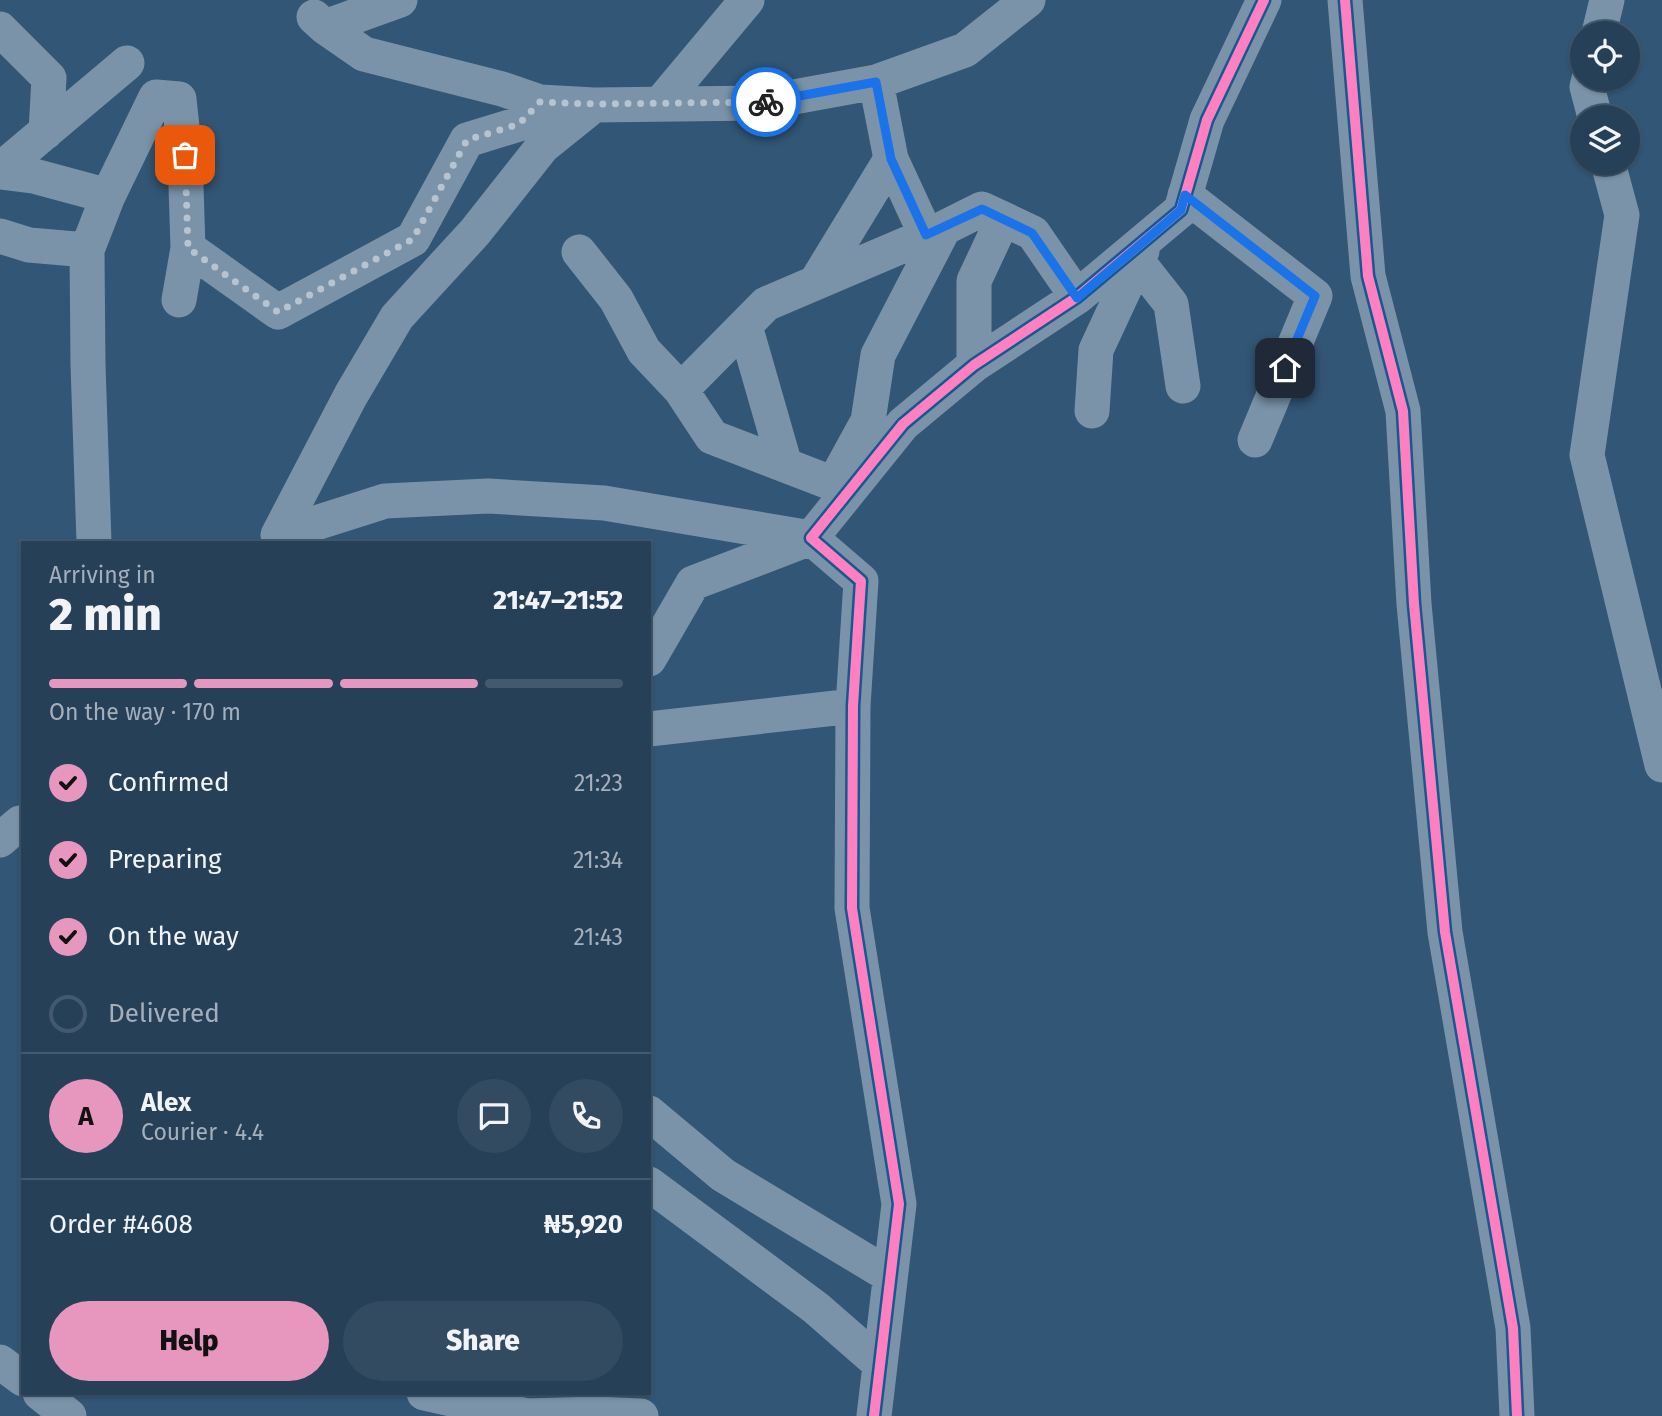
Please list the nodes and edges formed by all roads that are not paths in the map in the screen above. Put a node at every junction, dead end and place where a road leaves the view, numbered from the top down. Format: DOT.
graph roads {
  1 [pos="400,0"];
  2 [pos="747,0"];
  3 [pos="1028,0"];
  4 [pos="1264,0"];
  5 [pos="1345,0"];
  6 [pos="1607,0"];
  7 [pos="1602,21"];
  8 [pos="0,29"];
  9 [pos="127,63"];
  10 [pos="876,82"];
  11 [pos="540,102"];
  12 [pos="594,104"];
  13 [pos="660,104"];
  14 [pos="46,132"];
  15 [pos="542,146"];
  16 [pos="891,159"];
  17 [pos="0,171"];
  18 [pos="1611,175"];
  19 [pos="1185,195"];
  20 [pos="108,196"];
  21 [pos="1003,219"];
  22 [pos="935,231"];
  23 [pos="0,236"];
  24 [pos="188,248"];
  25 [pos="87,250"];
  26 [pos="1142,250"];
  27 [pos="579,252"];
  28 [pos="816,282"];
  29 [pos="1077,298"];
  30 [pos="179,300"];
  31 [pos="745,326"];
  32 [pos="974,365"];
  33 [pos="1183,386"];
  34 [pos="681,390"];
  35 [pos="1092,411"];
  36 [pos="1255,440"];
  37 [pos="785,465"];
  38 [pos="834,484"];
  39 [pos="811,538"];
  40 [pos="281,539"];
  41 [pos="94,541"];
  42 [pos="651,656"];
  43 [pos="853,706"];
  44 [pos="651,728"];
  45 [pos="1662,765"];
  46 [pos="651,1115"];
  47 [pos="651,1185"];
  48 [pos="889,1275"];
  49 [pos="0,1362"];
  50 [pos="879,1363"];
  51 [pos="21,1378"];
  52 [pos="433,1395"];
  53 [pos="526,1416"];
  54 [pos="641,1416"];
  55 [pos="874,1416"];
  56 [pos="1517,1416"];
  1 -- 11 [label="street"];
  2 -- 13 [label="street"];
  3 -- 10 [label="street"];
  4 -- 19 [label="street"];
  5 -- 56 [label="street"];
  6 -- 7 [label="street"];
  8 -- 14 [label="street"];
  9 -- 14 [label="street"];
  10 -- 13 [label="street"];
  10 -- 16 [label="street"];
  11 -- 12 [label="street"];
  11 -- 15 [label="street"];
  11 -- 24 [label="street"];
  12 -- 13 [label="street"];
  12 -- 15 [label="street"];
  14 -- 17 [label="street"];
  15 -- 40 [label="street"];
  16 -- 22 [label="street"];
  16 -- 28 [label="street"];
  17 -- 20 [label="street"];
  18 -- 45 [label="street"];
  19 -- 26 [label="street"];
  19 -- 36 [label="street"];
  20 -- 24 [label="street"];
  20 -- 25 [label="street"];
  21 -- 22 [label="street"];
  21 -- 29 [label="street"];
  21 -- 32 [label="street"];
  22 -- 28 [label="street"];
  22 -- 38 [label="street"];
  23 -- 25 [label="street"];
  24 -- 30 [label="street"];
  25 -- 41 [label="street"];
  26 -- 29 [label="street"];
  26 -- 33 [label="street"];
  26 -- 35 [label="street"];
  27 -- 34 [label="street"];
  28 -- 31 [label="street"];
  29 -- 32 [label="street"];
  31 -- 34 [label="street"];
  31 -- 37 [label="street"];
  32 -- 39 [label="street"];
  34 -- 37 [label="street"];
  37 -- 38 [label="street"];
  38 -- 39 [label="street"];
  39 -- 40 [label="street"];
  39 -- 42 [label="street"];
  39 -- 43 [label="street"];
  43 -- 44 [label="street"];
  43 -- 48 [label="street"];
  46 -- 48 [label="street"];
  47 -- 50 [label="street"];
  48 -- 50 [label="street"];
  49 -- 51 [label="street"];
  50 -- 55 [label="street"];
  52 -- 53 [label="street"];
  53 -- 54 [label="street"];
}
